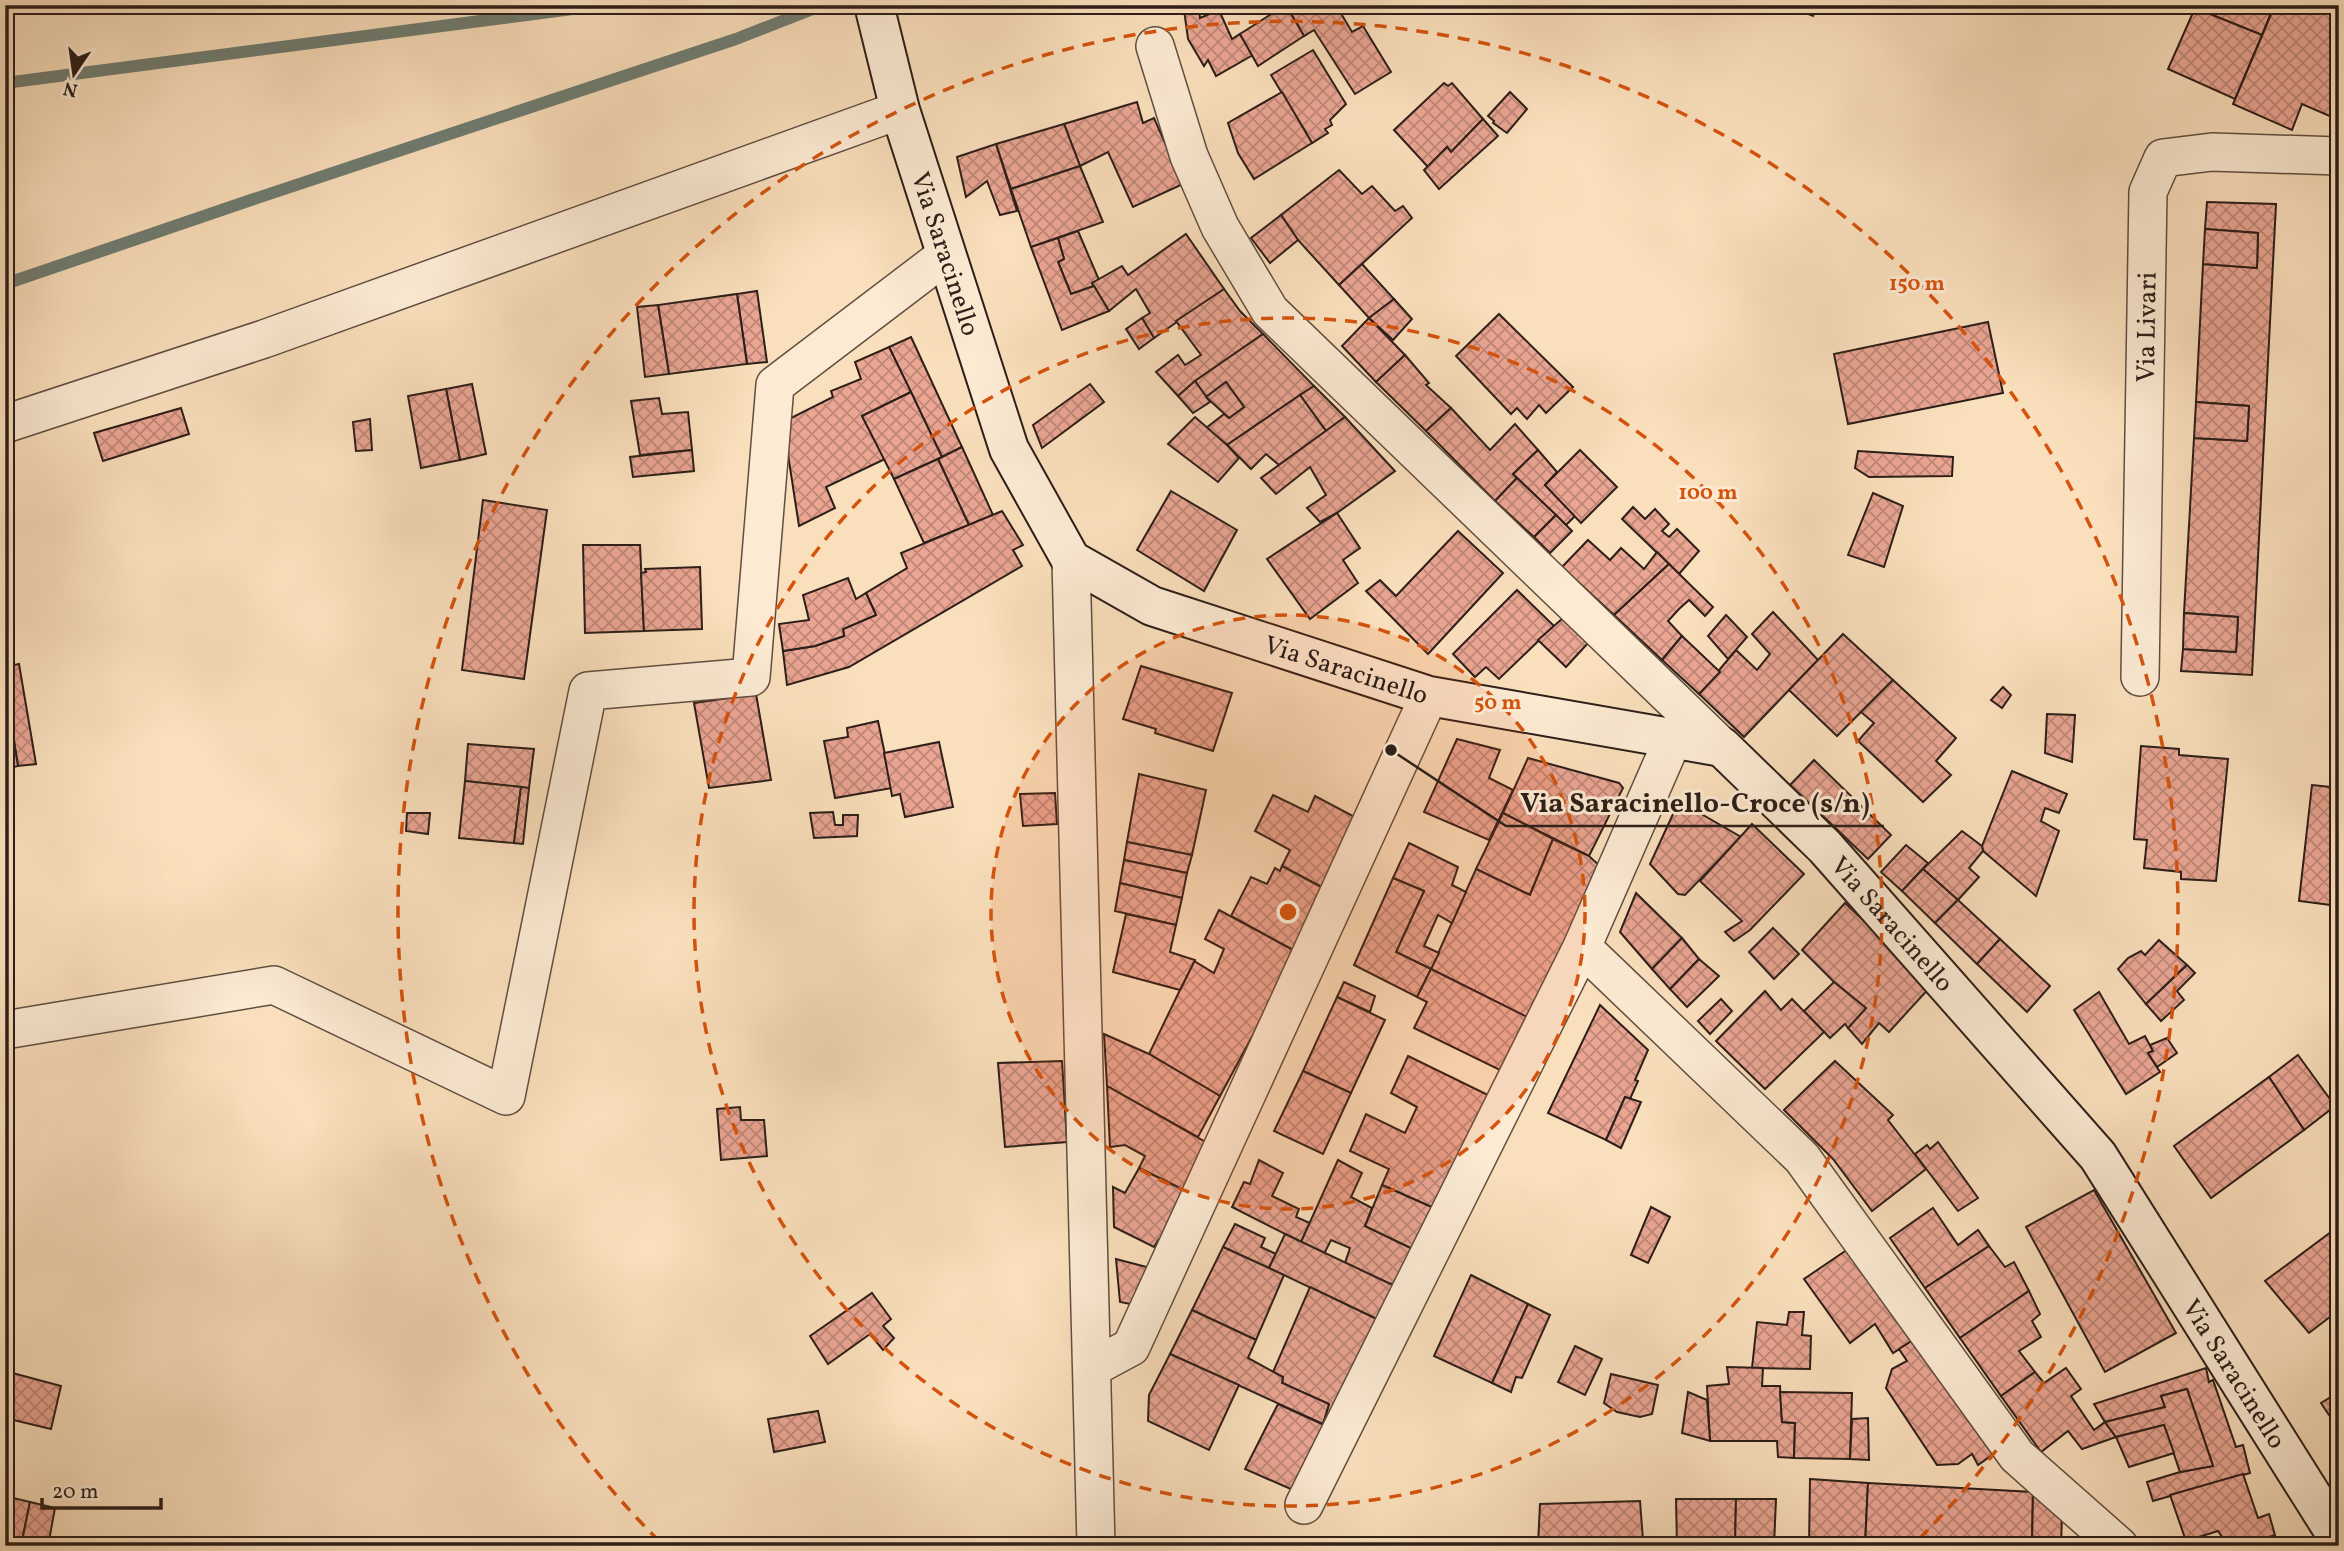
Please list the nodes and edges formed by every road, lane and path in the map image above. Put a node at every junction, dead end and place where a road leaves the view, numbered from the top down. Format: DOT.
graph roads {
  1 [pos="874,5"];
  2 [pos="1155,46"];
  3 [pos="896,96"];
  4 [pos="2339,156"];
  5 [pos="946,256"];
  6 [pos="5,424"];
  7 [pos="1071,560"];
  8 [pos="2140,677"];
  9 [pos="1429,696"];
  10 [pos="1673,739"];
  11 [pos="1722,747"];
  12 [pos="1582,947"];
  13 [pos="5,1030"];
  14 [pos="1092,1368"];
  15 [pos="1304,1505"];
  16 [pos="2339,1539"];
  17 [pos="1096,1546"];
  18 [pos="2119,1546"];
  1 -- 3 [label="street, Via Saracinello"];
  2 -- 11 [label="street"];
  3 -- 5 [label="street, Via Saracinello"];
  3 -- 6 [label="street"];
  4 -- 8 [label="street, Via Livari"];
  5 -- 7 [label="street, Via Saracinello"];
  5 -- 13 [label="street"];
  7 -- 9 [label="street, Via Saracinello"];
  7 -- 14 [label="street"];
  9 -- 10 [label="street, Via Saracinello"];
  9 -- 14 [label="street"];
  10 -- 11 [label="street, Via Saracinello"];
  10 -- 12 [label="street"];
  11 -- 16 [label="street, Via Saracinello"];
  12 -- 15 [label="street"];
  12 -- 18 [label="street"];
  14 -- 17 [label="street"];
}
